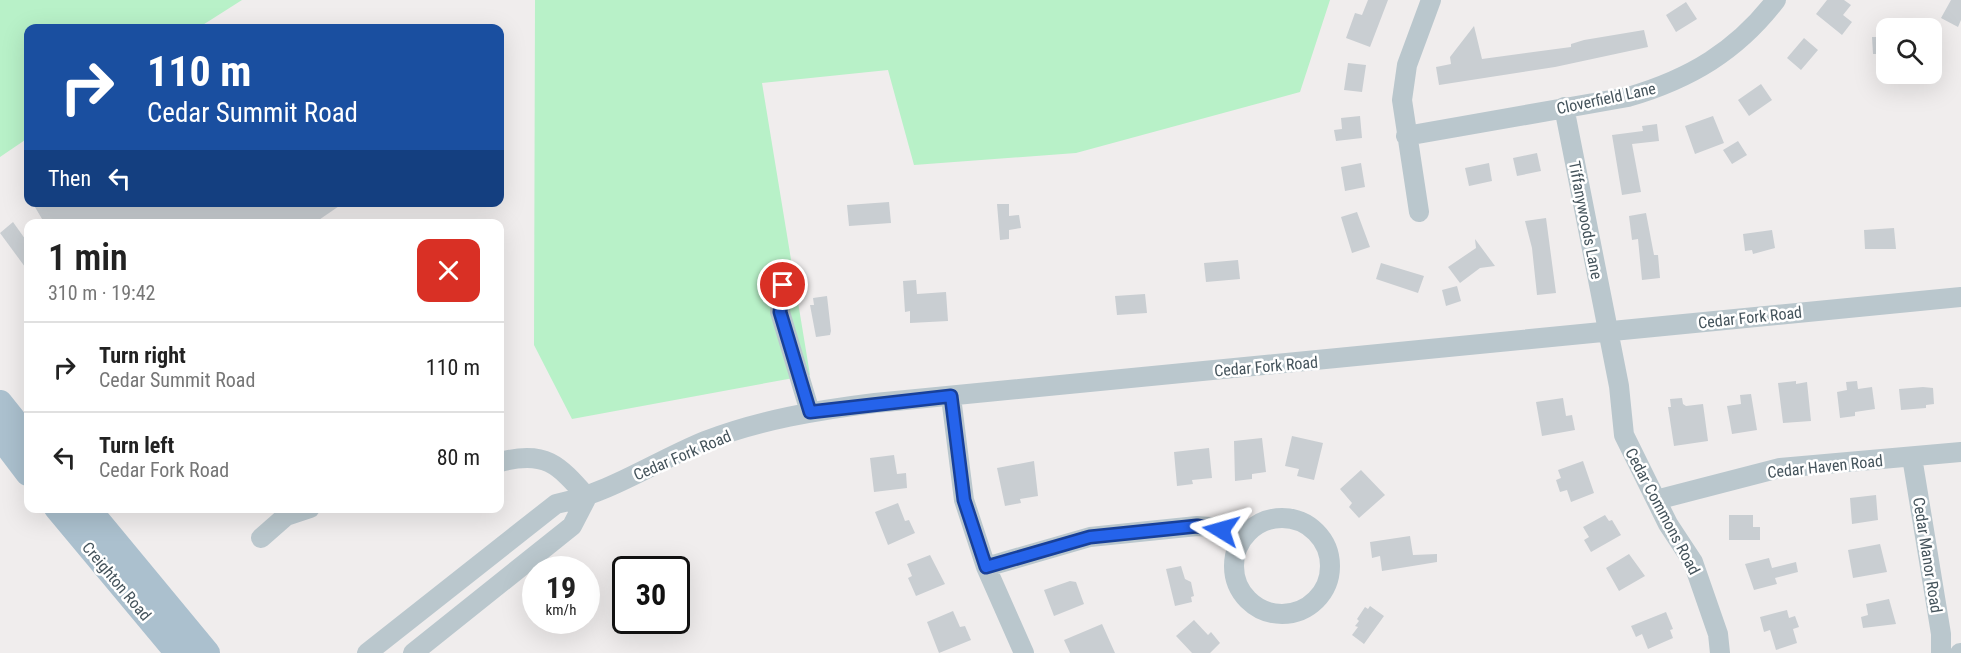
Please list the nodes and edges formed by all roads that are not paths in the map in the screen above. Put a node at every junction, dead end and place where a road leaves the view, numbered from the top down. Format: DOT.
graph roads {
  1 [pos="1431,0"];
  2 [pos="1776,0"];
  3 [pos="1564,107"];
  4 [pos="1406,136"];
  5 [pos="1419,213"];
  6 [pos="783,285"];
  7 [pos="1961,297"];
  8 [pos="1608,332"];
  9 [pos="951,396"];
  10 [pos="0,403"];
  11 [pos="810,412"];
  12 [pos="24,433"];
  13 [pos="0,436"];
  14 [pos="1961,452"];
  15 [pos="1912,456"];
  16 [pos="504,461"];
  17 [pos="24,468"];
  18 [pos="587,497"];
  19 [pos="1656,500"];
  20 [pos="61,513"];
  21 [pos="91,513"];
  22 [pos="295,513"];
  23 [pos="261,538"];
  24 [pos="1241,540"];
  25 [pos="986,567"];
  26 [pos="178,653"];
  27 [pos="207,653"];
  28 [pos="367,653"];
  29 [pos="413,653"];
  30 [pos="1024,653"];
  31 [pos="1720,653"];
  32 [pos="1941,653"];
  1 -- 4 [label="street"];
  2 -- 3 [label="street, Cloverfield Lane"];
  3 -- 4 [label="street, Cloverfield Lane"];
  3 -- 8 [label="street, Tiffanywoods Lane"];
  4 -- 5 [label="street"];
  6 -- 11 [label="street"];
  7 -- 8 [label="street, Cedar Fork Road"];
  8 -- 9 [label="street, Cedar Fork Road"];
  8 -- 19 [label="street, Cedar Commons Road"];
  9 -- 11 [label="street, Cedar Fork Road"];
  9 -- 25 [label="street"];
  10 -- 12 [label="main road"];
  11 -- 18 [label="street, Cedar Fork Road"];
  13 -- 17 [label="main road"];
  14 -- 15 [label="street, Cedar Haven Road"];
  15 -- 19 [label="street, Cedar Haven Road"];
  15 -- 32 [label="street, Cedar Manor Road"];
  16 -- 18 [label="street"];
  18 -- 28 [label="street, Cedar Fork Road"];
  18 -- 29 [label="street"];
  19 -- 31 [label="street, Cedar Commons Road"];
  20 -- 26 [label="main road, Creighton Road"];
  21 -- 27 [label="main road, Creighton Road"];
  22 -- 23 [label="street"];
  24 -- 24 [label="street"];
  24 -- 25 [label="street"];
  25 -- 30 [label="street"];
}
